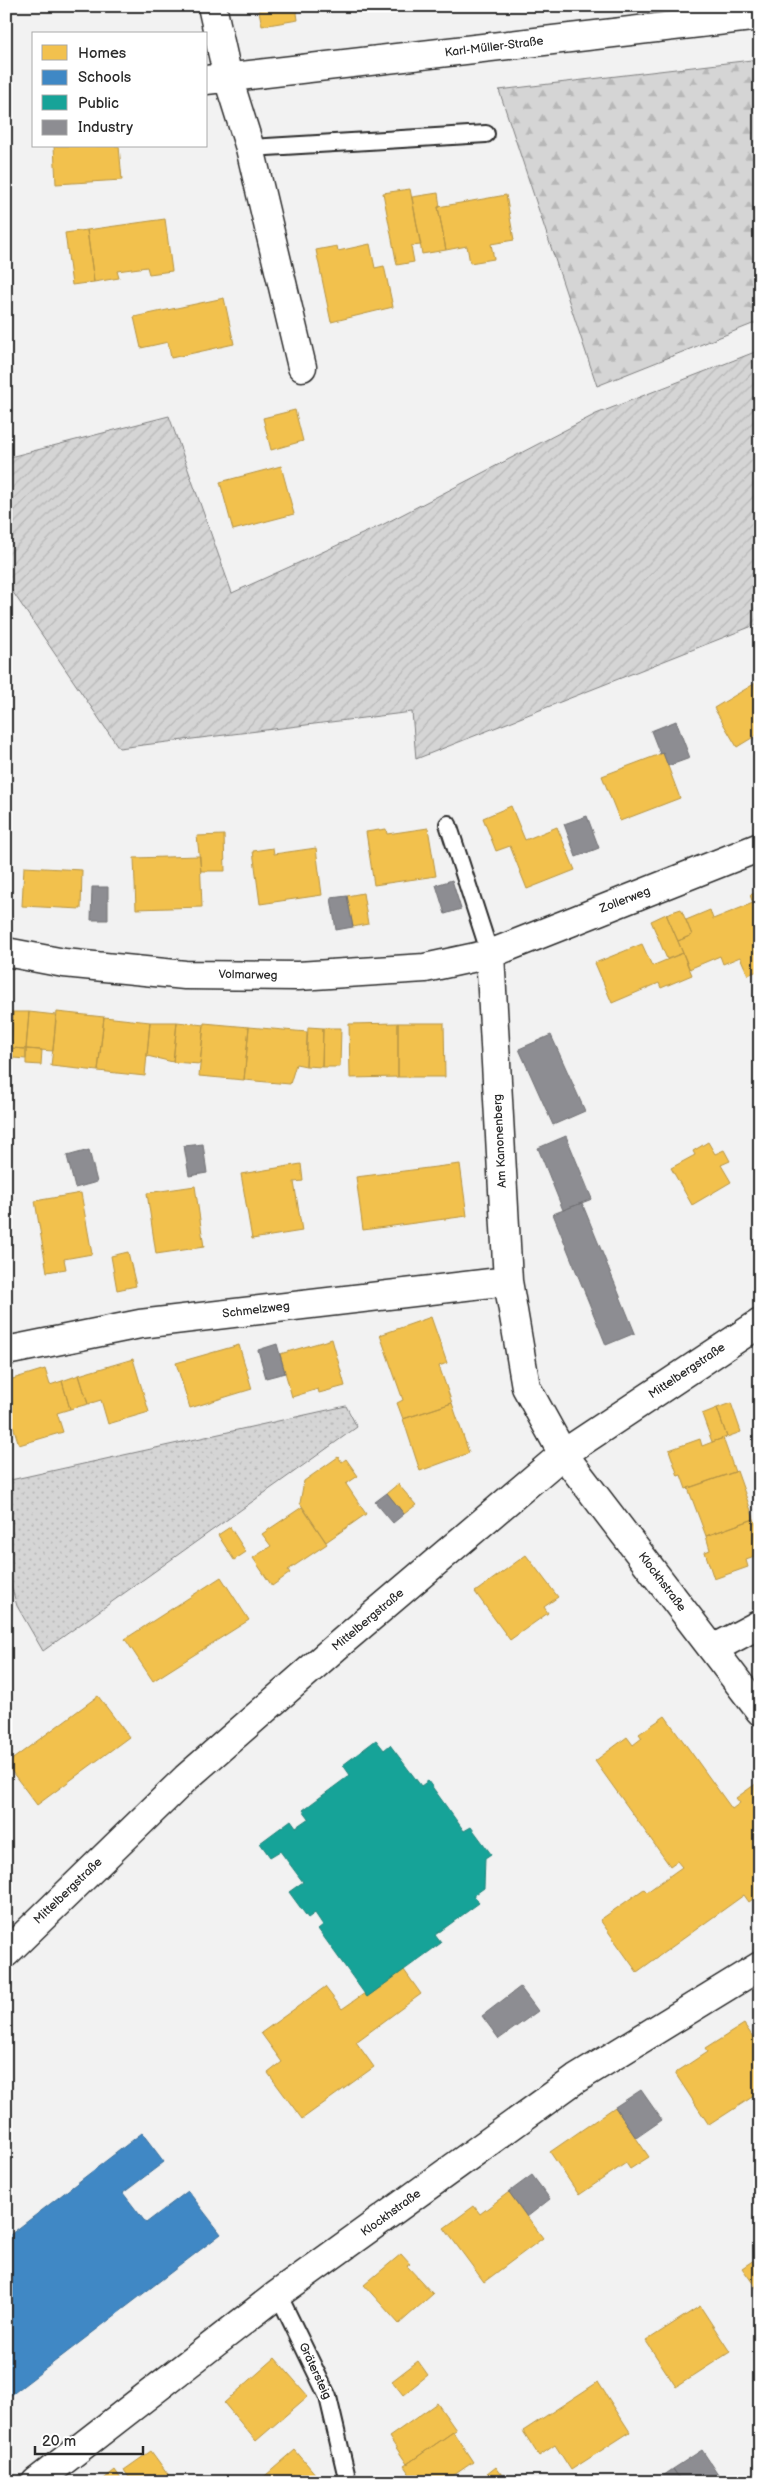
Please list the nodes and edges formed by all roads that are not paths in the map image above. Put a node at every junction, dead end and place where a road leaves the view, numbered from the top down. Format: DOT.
graph roads {
  1 [pos="212,6"];
  2 [pos="760,16"];
  3 [pos="217,79"];
  4 [pos="486,134"];
  5 [pos="250,148"];
  6 [pos="302,367"];
  7 [pos="448,824"];
  8 [pos="760,847"];
  9 [pos="6,952"];
  10 [pos="490,954"];
  11 [pos="508,1280"];
  12 [pos="760,1323"];
  13 [pos="6,1351"];
  14 [pos="564,1454"];
  15 [pos="760,1624"];
  16 [pos="713,1649"];
  17 [pos="760,1711"];
  18 [pos="10,1939"];
  19 [pos="760,1966"];
  20 [pos="278,2294"];
  21 [pos="36,2482"];
  22 [pos="348,2482"];
  1 -- 3 [label="street"];
  2 -- 3 [label="street, Karl-Müller-Straße"];
  3 -- 5 [label="street"];
  4 -- 5 [label="lane"];
  5 -- 6 [label="street"];
  7 -- 10 [label="lane, Am Kanonenberg"];
  8 -- 10 [label="street, Zollerweg"];
  9 -- 10 [label="street, Volmarweg"];
  10 -- 11 [label="street, Am Kanonenberg"];
  11 -- 13 [label="street, Schmelzweg"];
  11 -- 14 [label="street, Am Kanonenberg"];
  12 -- 14 [label="street, Mittelbergstraße"];
  14 -- 16 [label="street, Klockhstraße"];
  14 -- 18 [label="street, Mittelbergstraße"];
  15 -- 16 [label="street"];
  16 -- 17 [label="street, Klockhstraße"];
  19 -- 20 [label="street, Klockhstraße"];
  20 -- 21 [label="street, Klockhstraße"];
  20 -- 22 [label="lane, Grätersteig"];
}
